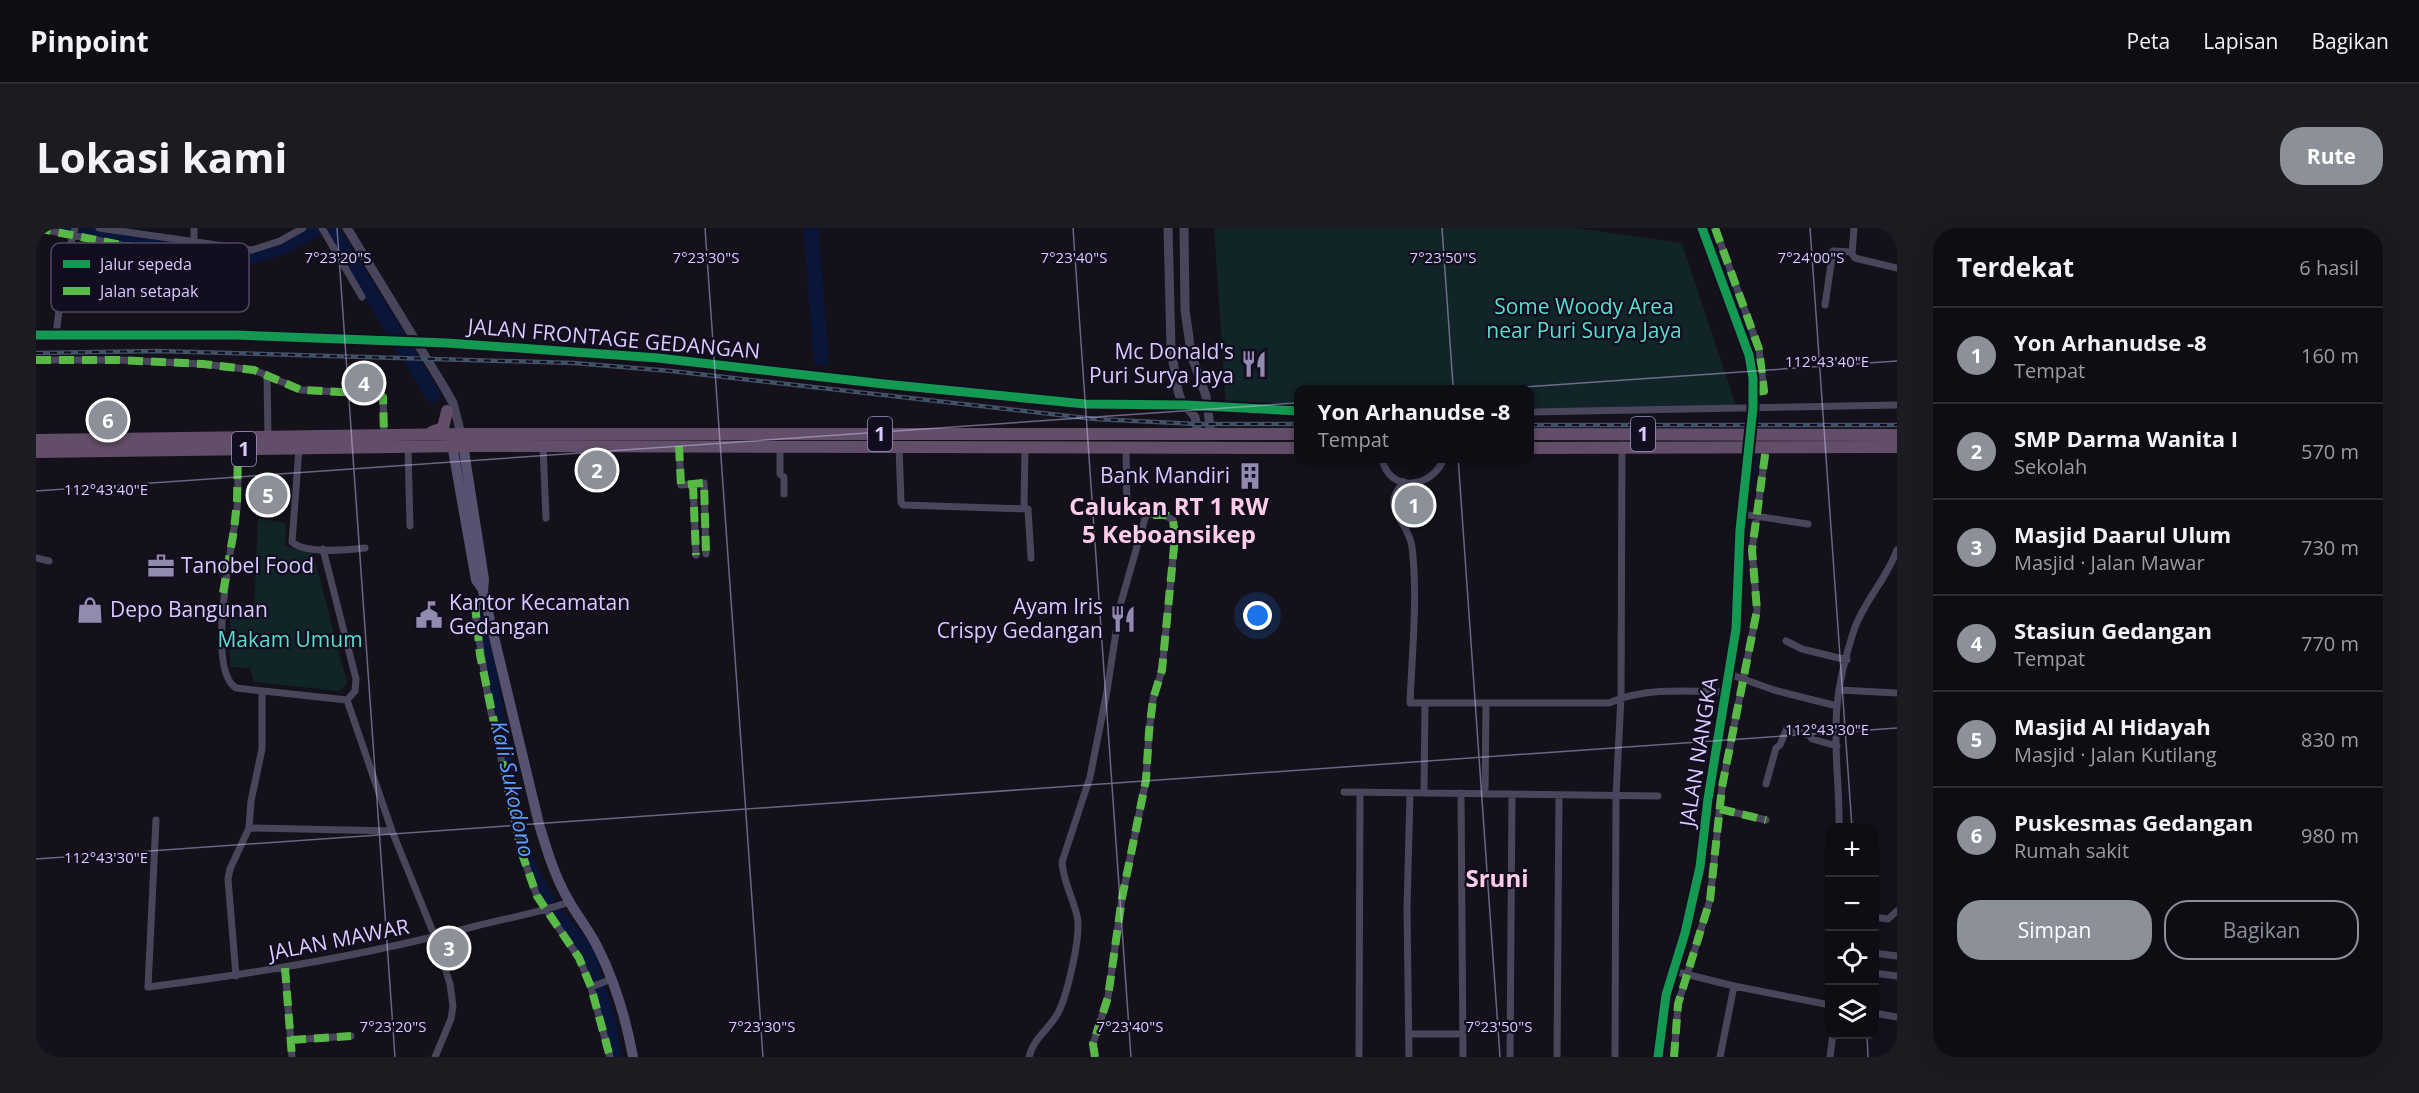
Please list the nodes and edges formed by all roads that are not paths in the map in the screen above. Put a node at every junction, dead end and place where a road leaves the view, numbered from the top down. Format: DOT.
graph roads {
  1 [pos="36,228"];
  2 [pos="99,228"];
  3 [pos="194,228"];
  4 [pos="303,228"];
  5 [pos="322,228"];
  6 [pos="347,228"];
  7 [pos="1168,228"];
  8 [pos="1184,228"];
  9 [pos="1702,228"];
  10 [pos="1715,228"];
  11 [pos="1854,228"];
  12 [pos="74,232"];
  13 [pos="194,242"];
  14 [pos="119,243"];
  15 [pos="201,243"];
  16 [pos="249,250"];
  17 [pos="1852,252"];
  18 [pos="1897,268"];
  19 [pos="362,297"];
  20 [pos="1825,305"];
  21 [pos="59,312"];
  22 [pos="56,334"];
  23 [pos="36,335"];
  24 [pos="416,341"];
  25 [pos="36,360"];
  26 [pos="267,375"];
  27 [pos="444,387"];
  28 [pos="1754,392"];
  29 [pos="1186,405"];
  30 [pos="1897,405"];
  31 [pos="1208,407"];
  32 [pos="1754,408"];
  33 [pos="447,411"];
  34 [pos="1294,411"];
  35 [pos="1534,412"];
  36 [pos="422,434"];
  37 [pos="1198,434"];
  38 [pos="1211,434"];
  39 [pos="1294,434"];
  40 [pos="1534,434"];
  41 [pos="1622,434"];
  42 [pos="1757,434"];
  43 [pos="384,435"];
  44 [pos="1897,435"];
  45 [pos="268,436"];
  46 [pos="36,440"];
  47 [pos="457,440"];
  48 [pos="543,446"];
  49 [pos="680,446"];
  50 [pos="408,447"];
  51 [pos="780,447"];
  52 [pos="899,447"];
  53 [pos="1025,447"];
  54 [pos="1126,447"];
  55 [pos="1198,447"];
  56 [pos="1212,447"];
  57 [pos="1897,447"];
  58 [pos="299,448"];
  59 [pos="1294,448"];
  60 [pos="1534,448"];
  61 [pos="1622,448"];
  62 [pos="1758,448"];
  63 [pos="238,449"];
  64 [pos="36,452"];
  65 [pos="1383,463"];
  66 [pos="1442,463"];
  67 [pos="1404,482"];
  68 [pos="693,484"];
  69 [pos="784,495"];
  70 [pos="1024,508"];
  71 [pos="1743,514"];
  72 [pos="1146,515"];
  73 [pos="1754,517"];
  74 [pos="546,518"];
  75 [pos="1808,524"];
  76 [pos="411,526"];
  77 [pos="365,548"];
  78 [pos="324,549"];
  79 [pos="1897,550"];
  80 [pos="706,554"];
  81 [pos="696,555"];
  82 [pos="36,558"];
  83 [pos="1031,558"];
  84 [pos="50,561"];
  85 [pos="484,593"];
  86 [pos="1786,641"];
  87 [pos="1846,660"];
  88 [pos="1730,674"];
  89 [pos="1742,677"];
  90 [pos="1840,690"];
  91 [pos="262,691"];
  92 [pos="1727,692"];
  93 [pos="1897,693"];
  94 [pos="1621,697"];
  95 [pos="347,700"];
  96 [pos="1486,703"];
  97 [pos="1425,704"];
  98 [pos="1837,706"];
  99 [pos="1837,746"];
  100 [pos="1766,784"];
  101 [pos="1344,792"];
  102 [pos="1360,792"];
  103 [pos="1410,793"];
  104 [pos="1424,793"];
  105 [pos="1461,793"];
  106 [pos="1485,794"];
  107 [pos="1512,794"];
  108 [pos="1559,795"];
  109 [pos="1617,795"];
  110 [pos="1658,796"];
  111 [pos="1720,809"];
  112 [pos="156,819"];
  113 [pos="1766,820"];
  114 [pos="1839,823"];
  115 [pos="249,828"];
  116 [pos="392,831"];
  117 [pos="566,903"];
  118 [pos="546,908"];
  119 [pos="1692,909"];
  120 [pos="1897,911"];
  121 [pos="1704,914"];
  122 [pos="1879,918"];
  123 [pos="435,937"];
  124 [pos="1879,954"];
  125 [pos="1897,956"];
  126 [pos="285,968"];
  127 [pos="1673,972"];
  128 [pos="1685,973"];
  129 [pos="1879,974"];
  130 [pos="236,976"];
  131 [pos="1897,976"];
  132 [pos="610,980"];
  133 [pos="592,986"];
  134 [pos="1734,986"];
  135 [pos="1825,1004"];
  136 [pos="1879,1014"];
  137 [pos="1897,1017"];
  138 [pos="1409,1034"];
  139 [pos="1463,1034"];
  140 [pos="351,1036"];
  141 [pos="1832,1039"];
  142 [pos="291,1040"];
  143 [pos="1659,1054"];
  144 [pos="1673,1054"];
  145 [pos="292,1057"];
  146 [pos="435,1057"];
  147 [pos="610,1057"];
  148 [pos="633,1057"];
  149 [pos="1029,1057"];
  150 [pos="1095,1057"];
  151 [pos="1359,1057"];
  152 [pos="1409,1057"];
  153 [pos="1463,1057"];
  154 [pos="1510,1057"];
  155 [pos="1557,1057"];
  156 [pos="1615,1057"];
  157 [pos="1720,1057"];
  158 [pos="1830,1057"];
  1 -- 12 [label="street"];
  2 -- 13 [label="street"];
  3 -- 13 [label="street"];
  4 -- 16 [label="street"];
  5 -- 19 [label="street"];
  6 -- 24 [label="street"];
  7 -- 29 [label="street"];
  8 -- 31 [label="street"];
  9 -- 28 [label="street, JALAN NANGKA"];
  10 -- 28 [label="street"];
  11 -- 17 [label="street"];
  12 -- 14 [label="street"];
  13 -- 15 [label="street"];
  17 -- 18 [label="street"];
  17 -- 20 [label="street"];
  21 -- 22 [label="street"];
  22 -- 23 [label="street, JALAN FRONTAGE GEDANGAN"];
  22 -- 24 [label="street, JALAN FRONTAGE GEDANGAN"];
  24 -- 27 [label="street"];
  24 -- 29 [label="street, JALAN FRONTAGE GEDANGAN"];
  25 -- 26 [label="street"];
  26 -- 43 [label="street"];
  26 -- 45 [label="street"];
  27 -- 33 [label="street"];
  27 -- 47 [label="street"];
  28 -- 32 [label="street, JALAN NANGKA"];
  29 -- 31 [label="street, JALAN FRONTAGE GEDANGAN"];
  29 -- 37 [label="street"];
  30 -- 32 [label="street"];
  31 -- 34 [label="street"];
  31 -- 38 [label="street"];
  32 -- 35 [label="street"];
  32 -- 42 [label="street, JALAN NANGKA"];
  33 -- 36 [label="highway"];
  33 -- 47 [label="street"];
  36 -- 43 [label="highway, 1"];
  36 -- 47 [label="highway, 1"];
  37 -- 38 [label="highway, 1"];
  37 -- 47 [label="highway, 1"];
  37 -- 55 [label="highway"];
  38 -- 39 [label="highway, 1"];
  38 -- 56 [label="highway"];
  40 -- 41 [label="highway, 1"];
  41 -- 42 [label="highway, 1"];
  41 -- 61 [label="street"];
  42 -- 44 [label="highway, 1"];
  42 -- 62 [label="street, JALAN NANGKA"];
  43 -- 45 [label="highway, 1"];
  45 -- 46 [label="highway, 1"];
  47 -- 48 [label="highway, 1"];
  47 -- 50 [label="highway, 1"];
  47 -- 85 [label="main road"];
  48 -- 49 [label="highway, 1"];
  48 -- 74 [label="street"];
  49 -- 51 [label="highway, 1"];
  49 -- 68 [label="street"];
  50 -- 58 [label="highway, 1"];
  50 -- 76 [label="street"];
  51 -- 52 [label="highway, 1"];
  51 -- 69 [label="street"];
  52 -- 53 [label="highway, 1"];
  52 -- 70 [label="street"];
  53 -- 54 [label="highway, 1"];
  53 -- 70 [label="street"];
  54 -- 55 [label="highway, 1"];
  54 -- 72 [label="street"];
  55 -- 56 [label="highway, 1"];
  56 -- 59 [label="highway, 1"];
  57 -- 62 [label="highway, 1"];
  58 -- 63 [label="highway, 1"];
  58 -- 78 [label="street"];
  60 -- 61 [label="highway, 1"];
  61 -- 62 [label="highway, 1"];
  61 -- 94 [label="street"];
  62 -- 71 [label="street, JALAN NANGKA"];
  62 -- 73 [label="street"];
  63 -- 64 [label="highway, 1"];
  63 -- 91 [label="street"];
  65 -- 67 [label="street"];
  66 -- 67 [label="street"];
  67 -- 97 [label="street"];
  68 -- 80 [label="street"];
  68 -- 81 [label="street"];
  70 -- 83 [label="street"];
  71 -- 73 [label="street"];
  71 -- 88 [label="street, JALAN NANGKA"];
  72 -- 149 [label="street"];
  72 -- 150 [label="street"];
  73 -- 75 [label="street"];
  73 -- 89 [label="street"];
  77 -- 78 [label="street"];
  78 -- 95 [label="street"];
  79 -- 87 [label="street"];
  82 -- 84 [label="street"];
  85 -- 117 [label="main road"];
  85 -- 118 [label="street"];
  86 -- 87 [label="street"];
  87 -- 90 [label="street"];
  88 -- 89 [label="street"];
  88 -- 92 [label="street, JALAN NANGKA"];
  89 -- 98 [label="street"];
  89 -- 111 [label="street"];
  90 -- 93 [label="street"];
  90 -- 98 [label="street"];
  91 -- 95 [label="street"];
  91 -- 115 [label="street"];
  92 -- 94 [label="street"];
  92 -- 119 [label="street, JALAN NANGKA"];
  94 -- 96 [label="street"];
  94 -- 109 [label="street"];
  95 -- 116 [label="street"];
  96 -- 97 [label="street"];
  96 -- 106 [label="street"];
  97 -- 104 [label="street"];
  98 -- 99 [label="street"];
  99 -- 100 [label="street"];
  99 -- 114 [label="street"];
  101 -- 102 [label="street"];
  102 -- 103 [label="street"];
  102 -- 151 [label="street"];
  103 -- 104 [label="street"];
  103 -- 138 [label="street"];
  104 -- 105 [label="street"];
  105 -- 106 [label="street"];
  105 -- 139 [label="street"];
  106 -- 107 [label="street"];
  107 -- 108 [label="street"];
  107 -- 154 [label="street"];
  108 -- 109 [label="street"];
  108 -- 155 [label="street"];
  109 -- 110 [label="street"];
  109 -- 156 [label="street"];
  111 -- 113 [label="street"];
  111 -- 121 [label="street"];
  112 -- 130 [label="street, JALAN MAWAR"];
  115 -- 116 [label="street"];
  115 -- 130 [label="street"];
  116 -- 123 [label="street"];
  117 -- 118 [label="street, JALAN MAWAR"];
  117 -- 132 [label="main road"];
  118 -- 123 [label="street, JALAN MAWAR"];
  118 -- 133 [label="street"];
  119 -- 121 [label="street"];
  119 -- 127 [label="street, JALAN NANGKA"];
  120 -- 122 [label="street"];
  121 -- 128 [label="street"];
  123 -- 126 [label="street, JALAN MAWAR"];
  123 -- 146 [label="street"];
  124 -- 125 [label="street"];
  126 -- 130 [label="street, JALAN MAWAR"];
  126 -- 142 [label="street"];
  127 -- 128 [label="street"];
  127 -- 143 [label="street, JALAN NANGKA"];
  128 -- 134 [label="street"];
  128 -- 144 [label="street"];
  129 -- 131 [label="street"];
  132 -- 133 [label="street"];
  132 -- 148 [label="main road"];
  133 -- 147 [label="street"];
  134 -- 135 [label="street"];
  134 -- 157 [label="street"];
  136 -- 137 [label="street"];
  138 -- 139 [label="street"];
  138 -- 152 [label="street"];
  139 -- 153 [label="street"];
  140 -- 142 [label="street"];
  141 -- 158 [label="street"];
  142 -- 145 [label="street"];
  143 -- 144 [label="street"];
}
